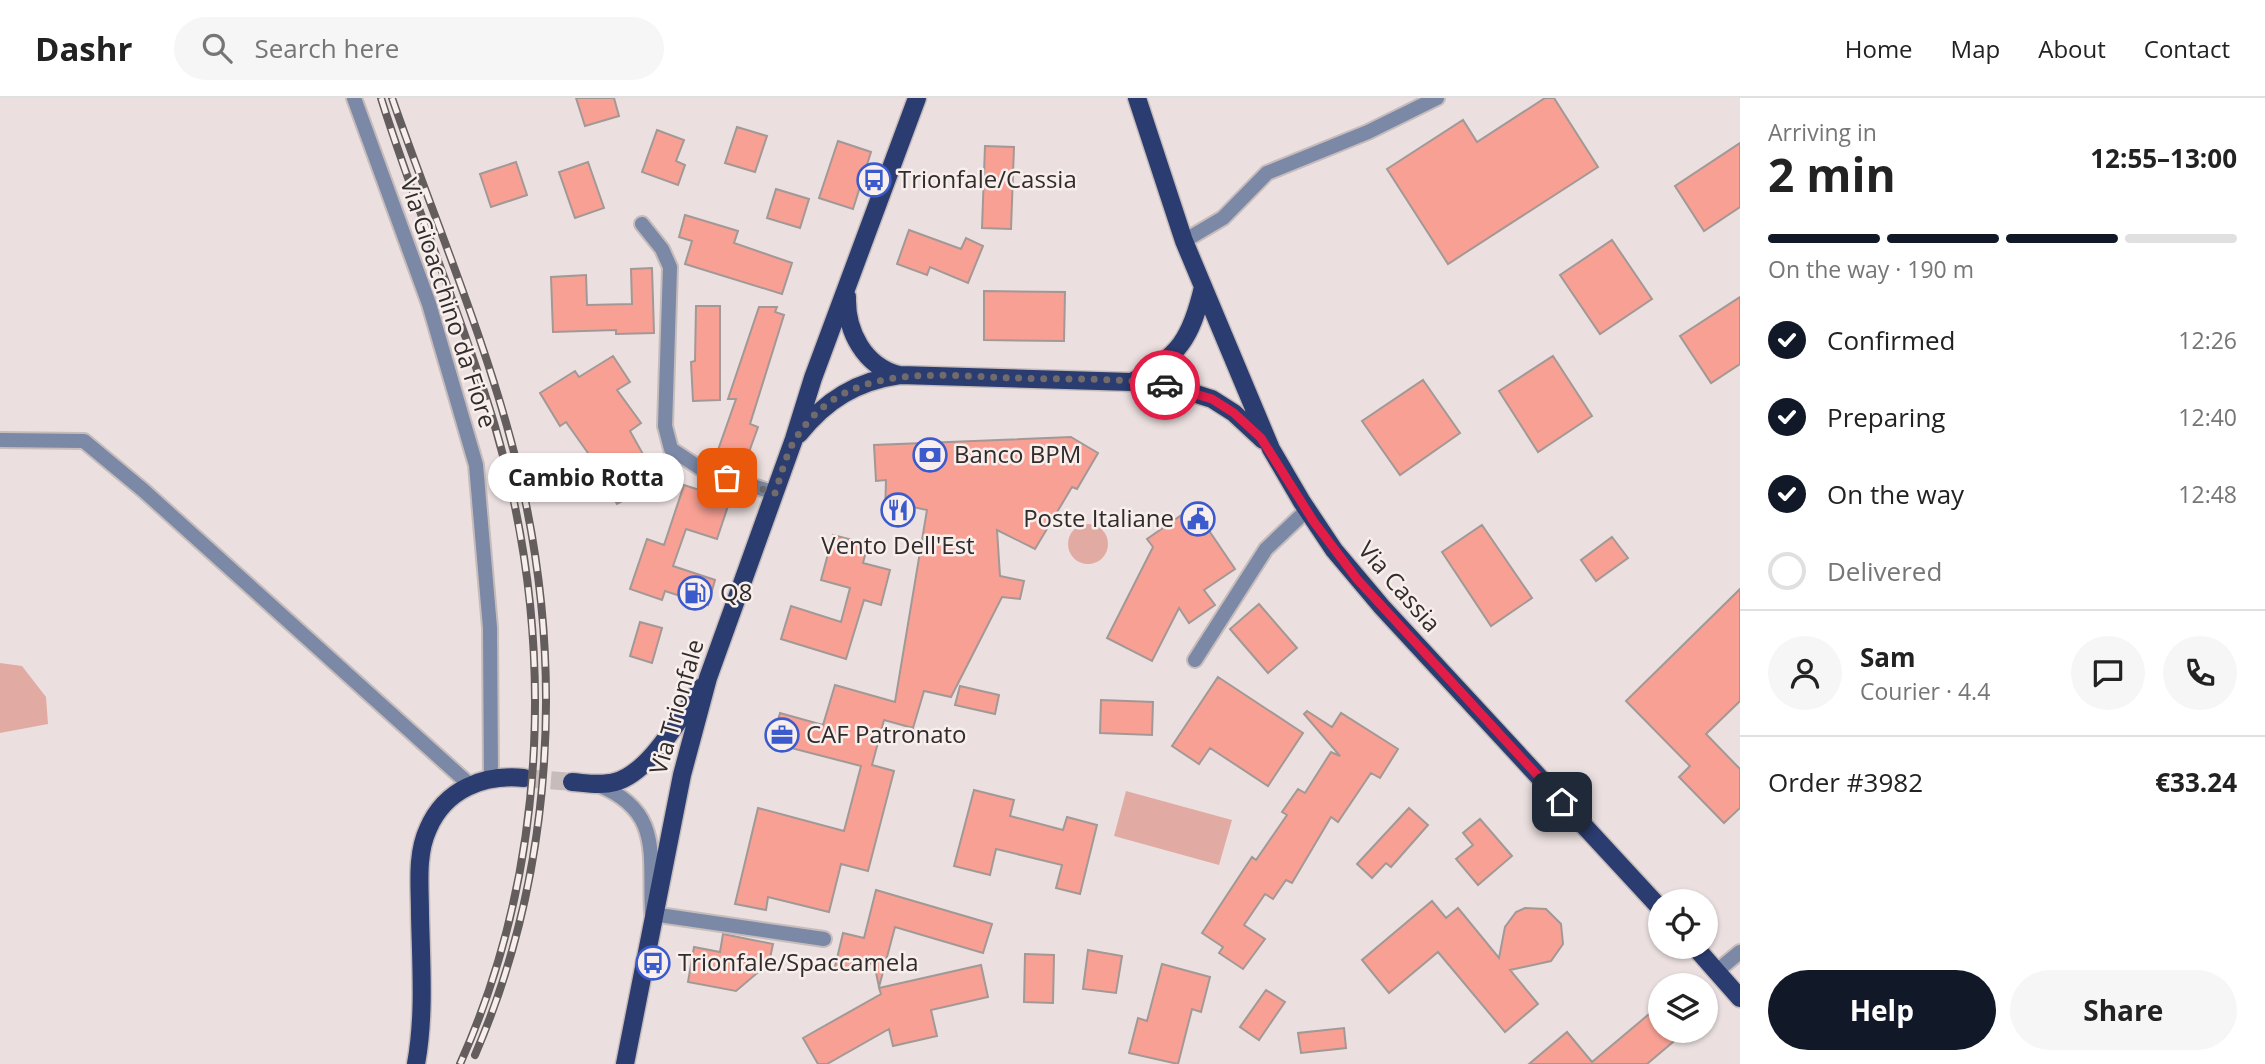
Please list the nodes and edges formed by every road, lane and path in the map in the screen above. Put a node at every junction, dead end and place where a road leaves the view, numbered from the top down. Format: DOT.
graph roads {
  1 [pos="354,98"];
  2 [pos="917,98"];
  3 [pos="1138,98"];
  4 [pos="1437,98"];
  5 [pos="642,224"];
  6 [pos="1184,241"];
  7 [pos="1203,286"];
  8 [pos="847,290"];
  9 [pos="900,375"];
  10 [pos="1132,382"];
  11 [pos="794,439"];
  12 [pos="0,440"];
  13 [pos="1271,449"];
  14 [pos="775,493"];
  15 [pos="1307,510"];
  16 [pos="1195,660"];
  17 [pos="709,678"];
  18 [pos="491,778"];
  19 [pos="524,778"];
  20 [pos="572,782"];
  21 [pos="596,784"];
  22 [pos="470,785"];
  23 [pos="1648,895"];
  24 [pos="652,914"];
  25 [pos="824,939"];
  26 [pos="1740,952"];
  27 [pos="1706,959"];
  28 [pos="1717,971"];
  29 [pos="1740,998"];
  30 [pos="416,1064"];
  31 [pos="625,1064"];
  1 -- 18 [label="street, Via Gioacchino da Fiore"];
  2 -- 8 [label="main road, Via Trionfale"];
  3 -- 6 [label="main road, Via Cassia"];
  4 -- 6 [label="street"];
  5 -- 14 [label="street"];
  6 -- 7 [label="main road, Via Cassia"];
  7 -- 10 [label="main road"];
  7 -- 13 [label="main road, Via Cassia"];
  8 -- 9 [label="main road"];
  8 -- 11 [label="main road, Via Trionfale"];
  9 -- 10 [label="main road"];
  9 -- 11 [label="main road"];
  10 -- 13 [label="main road"];
  11 -- 14 [label="main road, Via Trionfale"];
  12 -- 22 [label="street"];
  13 -- 15 [label="main road, Via Cassia"];
  14 -- 17 [label="main road, Via Trionfale"];
  15 -- 16 [label="street"];
  15 -- 23 [label="main road, Via Cassia"];
  17 -- 21 [label="main road"];
  17 -- 24 [label="main road, Via Trionfale"];
  18 -- 19 [label="main road"];
  18 -- 22 [label="main road"];
  20 -- 21 [label="main road"];
  21 -- 24 [label="street"];
  22 -- 30 [label="main road"];
  24 -- 25 [label="street"];
  24 -- 31 [label="main road, Via Trionfale"];
  26 -- 28 [label="street"];
  27 -- 28 [label="main road"];
  28 -- 29 [label="main road"];
}
